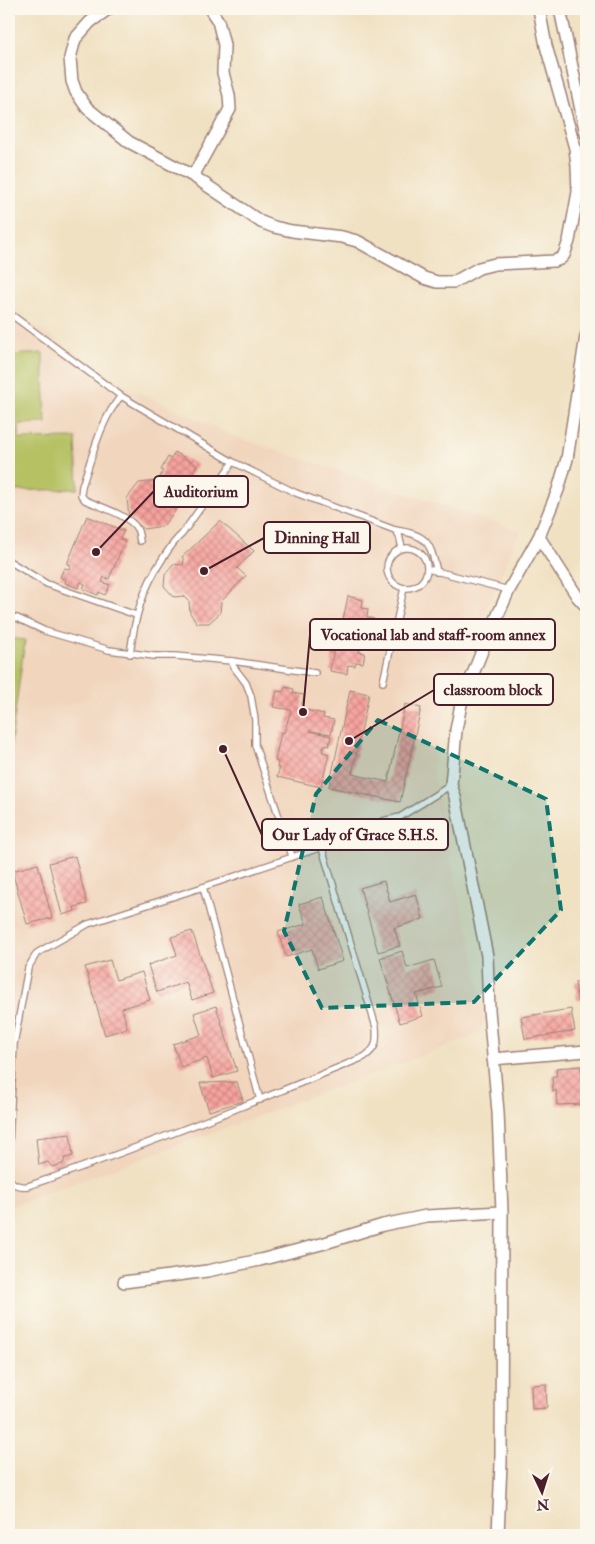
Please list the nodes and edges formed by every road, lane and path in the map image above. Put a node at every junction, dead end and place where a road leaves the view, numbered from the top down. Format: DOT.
graph roads {
  1 [pos="108,9"];
  2 [pos="210,9"];
  3 [pos="539,9"];
  4 [pos="560,9"];
  5 [pos="582,94"];
  6 [pos="586,134"];
  7 [pos="193,176"];
  8 [pos="9,313"];
  9 [pos="586,336"];
  10 [pos="121,396"];
  11 [pos="233,462"];
  12 [pos="395,530"];
  13 [pos="538,537"];
  14 [pos="140,541"];
  15 [pos="402,548"];
  16 [pos="9,561"];
  17 [pos="428,570"];
  18 [pos="437,572"];
  19 [pos="404,588"];
  20 [pos="509,590"];
  21 [pos="586,606"];
  22 [pos="136,615"];
  23 [pos="9,617"];
  24 [pos="130,654"];
  25 [pos="232,661"];
  26 [pos="316,673"];
  27 [pos="383,682"];
  28 [pos="451,785"];
  29 [pos="322,848"];
  30 [pos="292,856"];
  31 [pos="203,887"];
  32 [pos="586,1051"];
  33 [pos="493,1059"];
  34 [pos="260,1100"];
  35 [pos="9,1143"];
  36 [pos="9,1178"];
  37 [pos="502,1212"];
  38 [pos="124,1282"];
  39 [pos="498,1535"];
  1 -- 7 [label="street"];
  2 -- 7 [label="street"];
  3 -- 7 [label="street"];
  4 -- 5 [label="street"];
  5 -- 6 [label="street"];
  8 -- 10 [label="lane"];
  9 -- 13 [label="street"];
  10 -- 11 [label="lane"];
  10 -- 14 [label="lane"];
  11 -- 12 [label="lane"];
  11 -- 22 [label="lane"];
  12 -- 15 [label="lane"];
  12 -- 18 [label="lane"];
  13 -- 20 [label="street"];
  13 -- 21 [label="street"];
  15 -- 17 [label="lane"];
  15 -- 19 [label="lane"];
  16 -- 22 [label="lane"];
  17 -- 18 [label="lane"];
  17 -- 19 [label="lane"];
  18 -- 20 [label="lane"];
  19 -- 27 [label="lane"];
  20 -- 28 [label="street"];
  22 -- 24 [label="lane"];
  23 -- 24 [label="lane"];
  24 -- 25 [label="lane"];
  25 -- 26 [label="lane"];
  25 -- 30 [label="lane"];
  28 -- 29 [label="lane"];
  28 -- 33 [label="street"];
  29 -- 30 [label="lane"];
  29 -- 34 [label="lane"];
  30 -- 31 [label="lane"];
  31 -- 34 [label="lane"];
  31 -- 35 [label="lane"];
  32 -- 33 [label="street"];
  33 -- 37 [label="street"];
  34 -- 36 [label="lane"];
  37 -- 38 [label="street"];
  37 -- 39 [label="street"];
}
